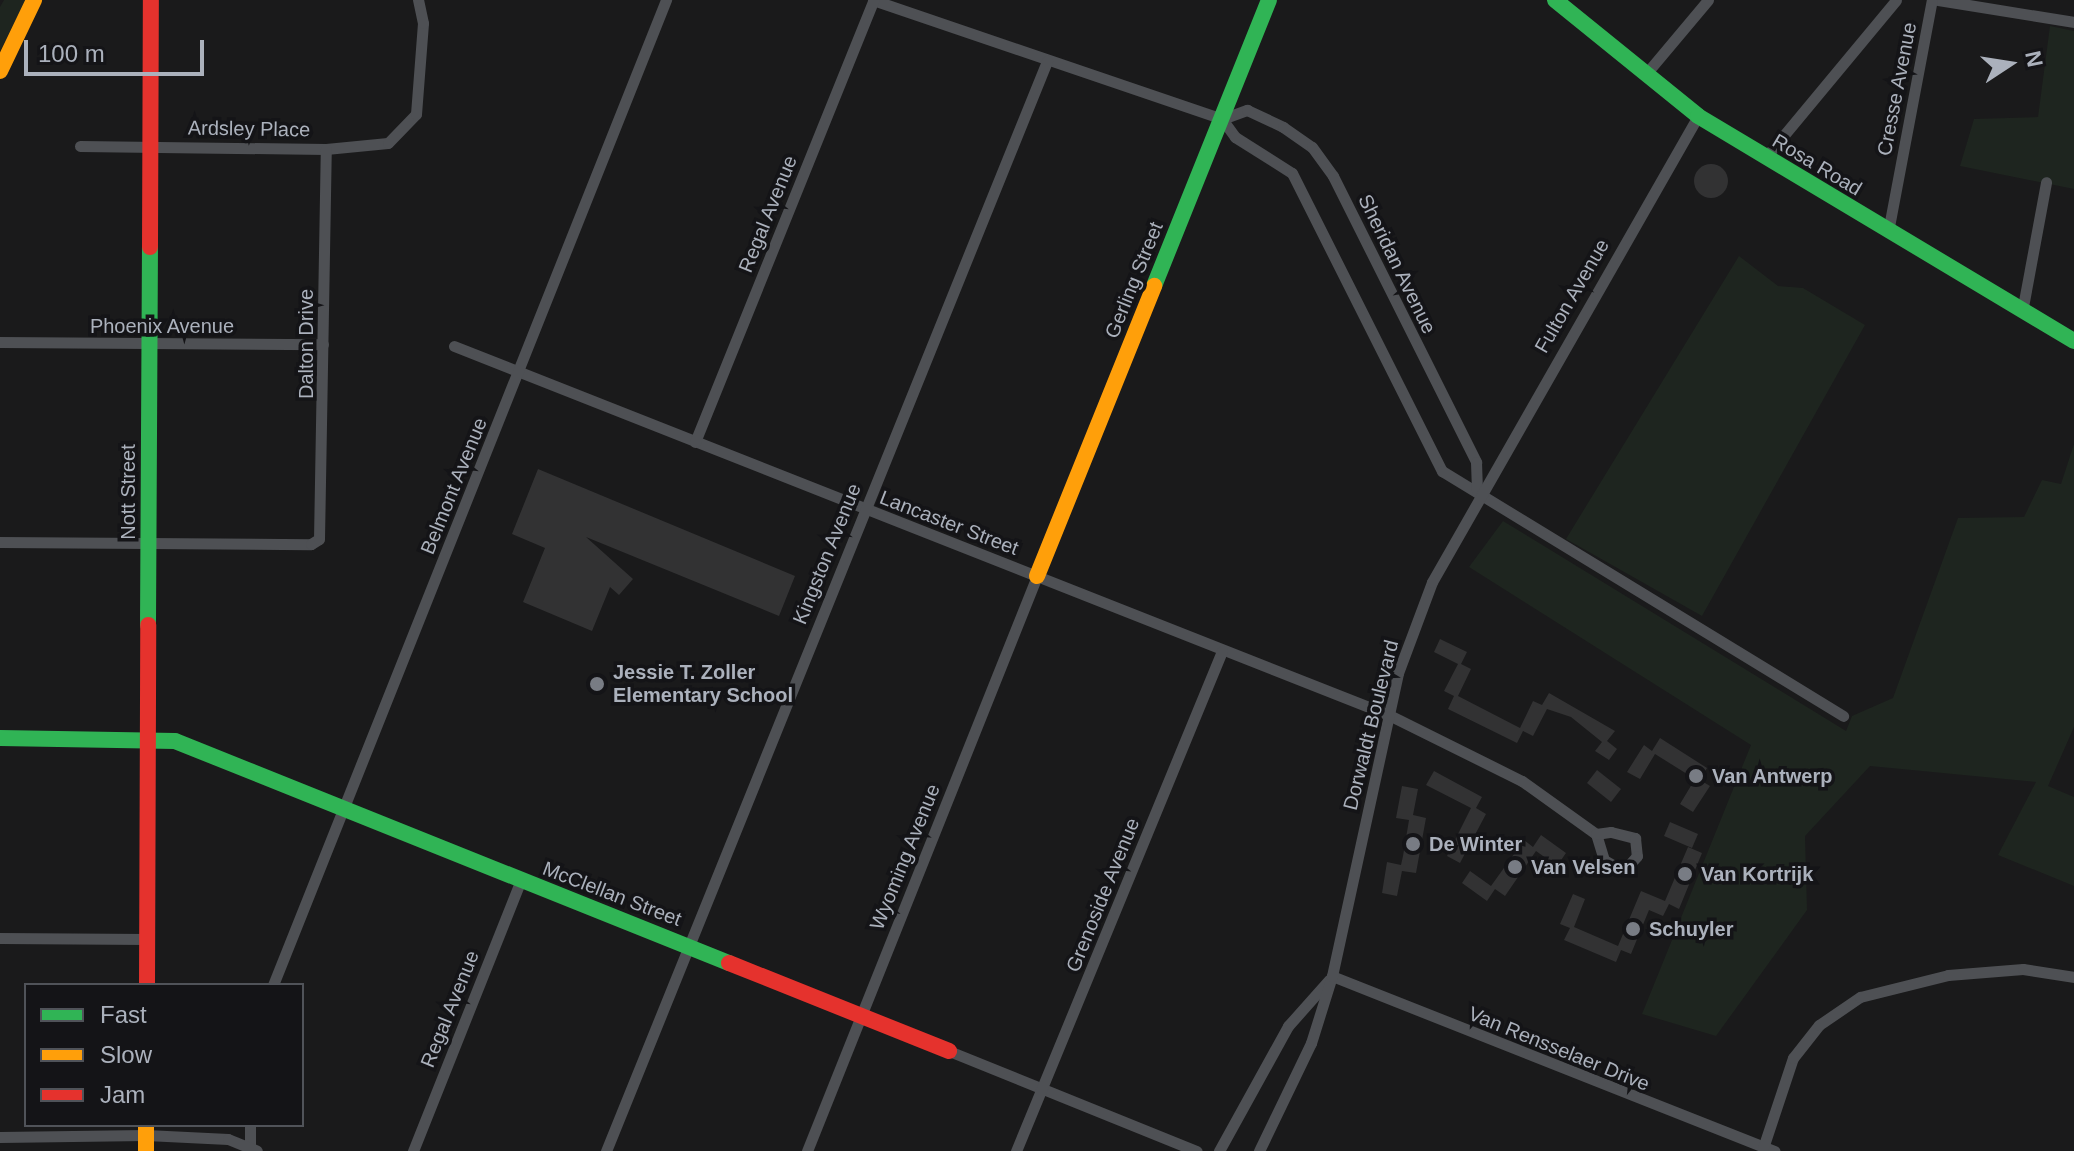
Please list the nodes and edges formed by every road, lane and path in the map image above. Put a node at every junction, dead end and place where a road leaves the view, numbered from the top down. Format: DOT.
graph roads {
  1 [pos="34,0"];
  2 [pos="151,0"];
  3 [pos="418,0"];
  4 [pos="666,0"];
  5 [pos="873,0"];
  6 [pos="1269,0"];
  7 [pos="1555,0"];
  8 [pos="1708,0"];
  9 [pos="1896,0"];
  10 [pos="1935,0"];
  11 [pos="2074,22"];
  12 [pos="1047,61"];
  13 [pos="0,69"];
  14 [pos="1645,75"];
  15 [pos="1698,116"];
  16 [pos="1222,119"];
  17 [pos="150,145"];
  18 [pos="80,146"];
  19 [pos="326,149"];
  20 [pos="1765,158"];
  21 [pos="2046,182"];
  22 [pos="1888,232"];
  23 [pos="2022,312"];
  24 [pos="2074,341"];
  25 [pos="0,342"];
  26 [pos="323,344"];
  27 [pos="148,345"];
  28 [pos="454,346"];
  29 [pos="520,370"];
  30 [pos="695,442"];
  31 [pos="1477,494"];
  32 [pos="864,510"];
  33 [pos="0,542"];
  34 [pos="148,543"];
  35 [pos="1037,576"];
  36 [pos="1222,651"];
  37 [pos="1389,715"];
  38 [pos="1843,716"];
  39 [pos="0,738"];
  40 [pos="147,739"];
  41 [pos="345,808"];
  42 [pos="1596,834"];
  43 [pos="521,880"];
  44 [pos="0,938"];
  45 [pos="147,939"];
  46 [pos="688,945"];
  47 [pos="1332,976"];
  48 [pos="2074,977"];
  49 [pos="147,983"];
  50 [pos="274,983"];
  51 [pos="862,1014"];
  52 [pos="949,1051"];
  53 [pos="1043,1090"];
  54 [pos="250,1127"];
  55 [pos="0,1137"];
  56 [pos="146,1137"];
  57 [pos="254,1148"];
  58 [pos="1769,1149"];
  59 [pos="413,1151"];
  60 [pos="606,1151"];
  61 [pos="807,1151"];
  62 [pos="1016,1151"];
  63 [pos="1197,1151"];
  64 [pos="1219,1151"];
  65 [pos="1259,1151"];
  1 -- 13 [label="street"];
  2 -- 17 [label="street, Nott Street"];
  3 -- 19 [label="street, Ardsley Place"];
  4 -- 29 [label="street, Belmont Avenue"];
  5 -- 12 [label="street, Sheridan Avenue"];
  5 -- 30 [label="street, Regal Avenue"];
  6 -- 16 [label="street, Gerling Street"];
  7 -- 14 [label="street, Rosa Road"];
  8 -- 14 [label="street"];
  9 -- 20 [label="street"];
  10 -- 11 [label="street"];
  10 -- 22 [label="street, Cresse Avenue"];
  12 -- 16 [label="street, Sheridan Avenue"];
  12 -- 32 [label="street, Kingston Avenue"];
  14 -- 15 [label="street, Rosa Road"];
  15 -- 20 [label="street, Rosa Road"];
  15 -- 31 [label="street, Fulton Avenue"];
  16 -- 31 [label="street, Sheridan Avenue"];
  16 -- 31 [label="street, Sheridan Avenue"];
  16 -- 35 [label="street, Gerling Street"];
  17 -- 18 [label="street, Ardsley Place"];
  17 -- 19 [label="street, Ardsley Place"];
  17 -- 27 [label="street, Nott Street"];
  19 -- 26 [label="street, Dalton Drive"];
  20 -- 22 [label="street, Rosa Road"];
  21 -- 23 [label="street"];
  22 -- 23 [label="street, Rosa Road"];
  23 -- 24 [label="street, Rosa Road"];
  25 -- 27 [label="street, Phoenix Avenue"];
  26 -- 27 [label="street, Phoenix Avenue"];
  26 -- 34 [label="street, Dalton Drive"];
  27 -- 34 [label="street, Nott Street"];
  28 -- 29 [label="street, Lancaster Street"];
  29 -- 30 [label="street, Lancaster Street"];
  29 -- 41 [label="street, Belmont Avenue"];
  30 -- 32 [label="street, Lancaster Street"];
  31 -- 37 [label="street, Dorwaldt Boulevard"];
  31 -- 38 [label="street, Sheridan Avenue"];
  32 -- 35 [label="street, Lancaster Street"];
  32 -- 46 [label="street, Kingston Avenue"];
  33 -- 34 [label="street"];
  34 -- 40 [label="street, Nott Street"];
  35 -- 36 [label="street, Lancaster Street"];
  35 -- 51 [label="street, Wyoming Avenue"];
  36 -- 37 [label="street, Lancaster Street"];
  36 -- 53 [label="street, Grenoside Avenue"];
  37 -- 42 [label="street, Lancaster Street"];
  37 -- 47 [label="street, Dorwaldt Boulevard"];
  39 -- 40 [label="street, McClellan Street"];
  40 -- 41 [label="street, McClellan Street"];
  40 -- 45 [label="street, Nott Street"];
  41 -- 43 [label="street, McClellan Street"];
  41 -- 50 [label="street, Belmont Avenue"];
  43 -- 46 [label="street, McClellan Street"];
  43 -- 59 [label="street, Regal Avenue"];
  44 -- 45 [label="street"];
  45 -- 49 [label="street, Nott Street"];
  46 -- 51 [label="street, McClellan Street"];
  46 -- 60 [label="street, Kingston Avenue"];
  47 -- 58 [label="street, Van Rensselaer Drive"];
  47 -- 64 [label="street, Dorwaldt Boulevard"];
  47 -- 65 [label="street, Dorwaldt Boulevard"];
  48 -- 58 [label="street"];
  51 -- 52 [label="street, McClellan Street"];
  51 -- 61 [label="street, Wyoming Avenue"];
  52 -- 53 [label="street, McClellan Street"];
  53 -- 62 [label="street, Grenoside Avenue"];
  53 -- 63 [label="street, McClellan Street"];
  54 -- 57 [label="street"];
  55 -- 56 [label="street"];
  56 -- 57 [label="street"];
}
